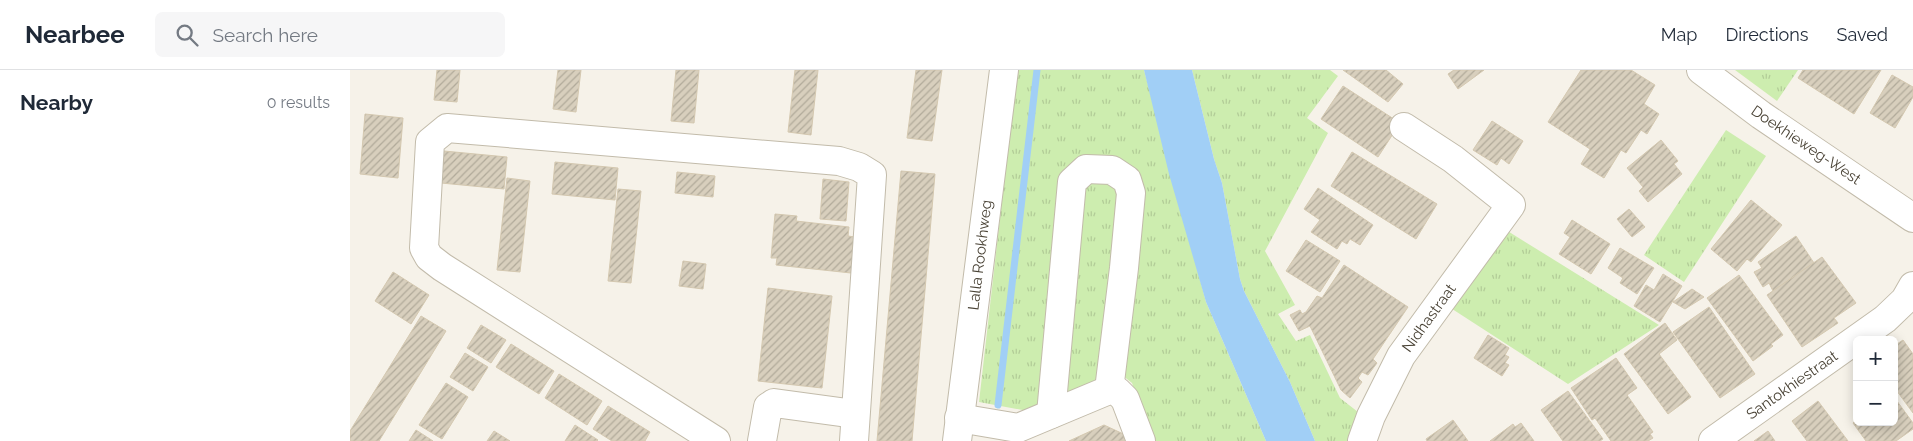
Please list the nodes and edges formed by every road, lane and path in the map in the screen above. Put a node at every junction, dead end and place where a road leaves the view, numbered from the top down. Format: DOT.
graph roads {
  1 [pos="1004,70"];
  2 [pos="1701,70"];
  3 [pos="1404,127"];
  4 [pos="1913,218"];
  5 [pos="1913,286"];
  6 [pos="1109,390"];
  7 [pos="1051,414"];
  8 [pos="854,428"];
  9 [pos="958,430"];
  10 [pos="716,441"];
  11 [pos="762,441"];
  12 [pos="1141,441"];
  13 [pos="1362,441"];
  14 [pos="1713,441"];
  1 -- 9 [label="street, Lalla Rookhweg"];
  2 -- 4 [label="street, Doekhieweg-West"];
  3 -- 13 [label="street, Nidhastraat"];
  5 -- 14 [label="street, Santokhiestraat"];
  6 -- 7 [label="street"];
  6 -- 7 [label="street"];
  6 -- 12 [label="street"];
  7 -- 9 [label="street"];
  8 -- 10 [label="street"];
  8 -- 11 [label="street"];
}
